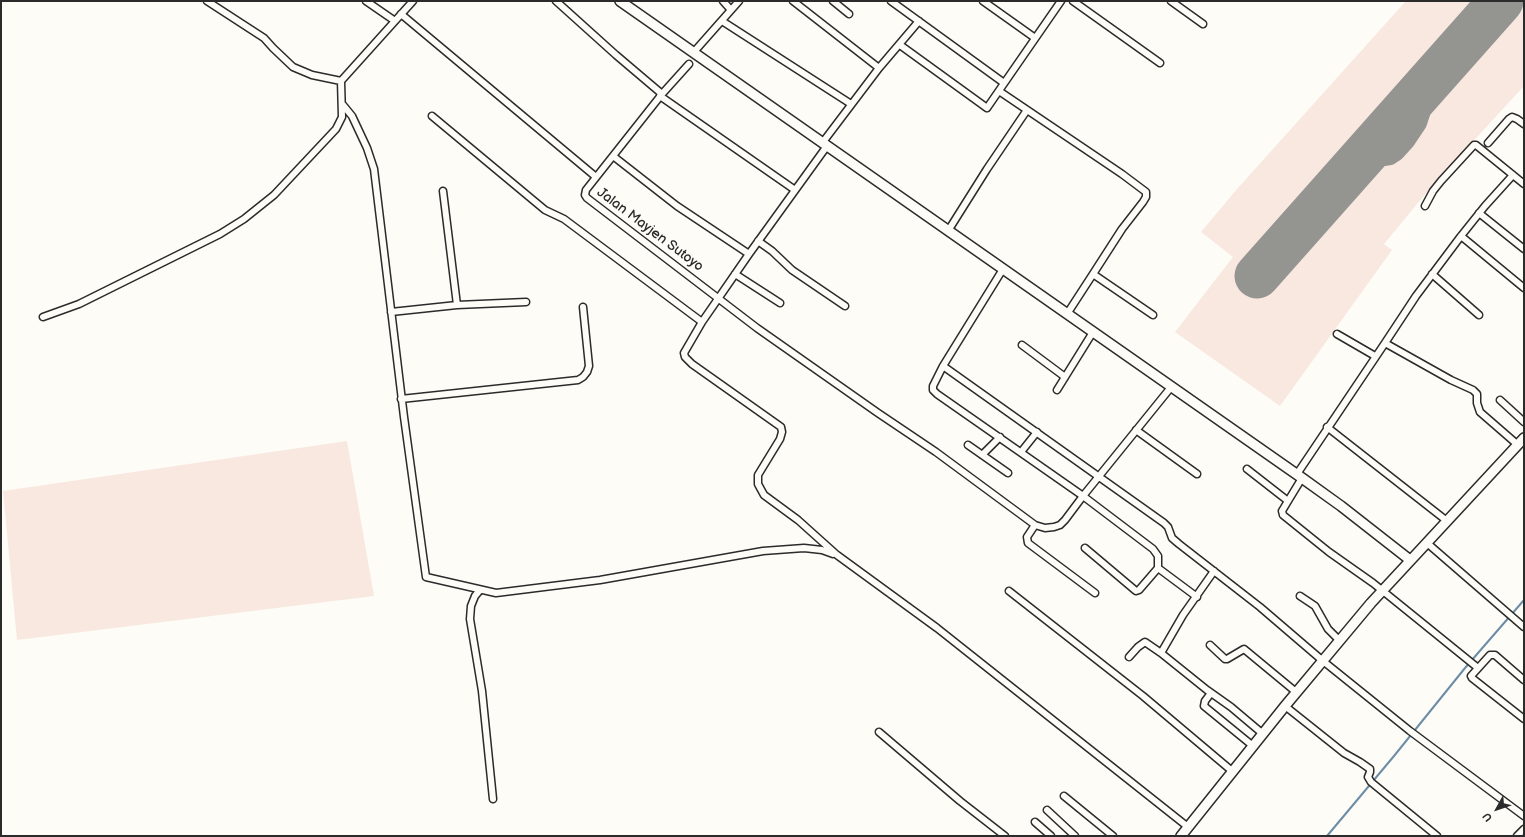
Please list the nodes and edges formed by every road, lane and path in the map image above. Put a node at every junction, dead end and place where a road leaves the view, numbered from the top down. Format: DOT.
graph roads {
  1 [pos="207,1"];
  2 [pos="366,1"];
  3 [pos="413,1"];
  4 [pos="556,1"];
  5 [pos="620,1"];
  6 [pos="723,1"];
  7 [pos="739,1"];
  8 [pos="793,1"];
  9 [pos="833,1"];
  10 [pos="891,1"];
  11 [pos="983,1"];
  12 [pos="1061,1"];
  13 [pos="1073,1"];
  14 [pos="1171,1"];
  15 [pos="731,10"];
  16 [pos="401,14"];
  17 [pos="849,14"];
  18 [pos="395,21"];
  19 [pos="722,21"];
  20 [pos="919,21"];
  21 [pos="1203,24"];
  22 [pos="1035,38"];
  23 [pos="900,45"];
  24 [pos="695,54"];
  25 [pos="1160,63"];
  26 [pos="879,68"];
  27 [pos="342,81"];
  28 [pos="1004,83"];
  29 [pos="1003,94"];
  30 [pos="661,95"];
  31 [pos="343,104"];
  32 [pos="851,104"];
  33 [pos="1028,110"];
  34 [pos="432,116"];
  35 [pos="1524,124"];
  36 [pos="1488,143"];
  37 [pos="825,144"];
  38 [pos="613,156"];
  39 [pos="1513,175"];
  40 [pos="596,177"];
  41 [pos="1523,182"];
  42 [pos="795,190"];
  43 [pos="443,191"];
  44 [pos="1425,206"];
  45 [pos="1479,214"];
  46 [pos="948,231"];
  47 [pos="1460,236"];
  48 [pos="758,241"];
  49 [pos="1524,248"];
  50 [pos="749,254"];
  51 [pos="1003,269"];
  52 [pos="735,274"];
  53 [pos="1093,274"];
  54 [pos="1432,274"];
  55 [pos="1524,288"];
  56 [pos="719,298"];
  57 [pos="526,302"];
  58 [pos="780,303"];
  59 [pos="457,304"];
  60 [pos="845,306"];
  61 [pos="583,307"];
  62 [pos="391,312"];
  63 [pos="1067,314"];
  64 [pos="1153,315"];
  65 [pos="1479,315"];
  66 [pos="43,317"];
  67 [pos="702,322"];
  68 [pos="1094,332"];
  69 [pos="1337,334"];
  70 [pos="1384,343"];
  71 [pos="1022,345"];
  72 [pos="1375,356"];
  73 [pos="943,366"];
  74 [pos="1065,376"];
  75 [pos="1172,386"];
  76 [pos="1057,390"];
  77 [pos="401,399"];
  78 [pos="1500,400"];
  79 [pos="1524,422"];
  80 [pos="1327,427"];
  81 [pos="1136,430"];
  82 [pos="1037,432"];
  83 [pos="1000,437"];
  84 [pos="1521,441"];
  85 [pos="968,445"];
  86 [pos="1021,452"];
  87 [pos="982,455"];
  88 [pos="1247,470"];
  89 [pos="1008,473"];
  90 [pos="1197,474"];
  91 [pos="1099,476"];
  92 [pos="1300,476"];
  93 [pos="1083,496"];
  94 [pos="1288,501"];
  95 [pos="1447,521"];
  96 [pos="1035,525"];
  97 [pos="1427,543"];
  98 [pos="1085,548"];
  99 [pos="837,555"];
  100 [pos="1410,560"];
  101 [pos="1158,568"];
  102 [pos="1214,571"];
  103 [pos="480,590"];
  104 [pos="1009,591"];
  105 [pos="1382,591"];
  106 [pos="1096,593"];
  107 [pos="1300,596"];
  108 [pos="1197,597"];
  109 [pos="1524,627"];
  110 [pos="1340,641"];
  111 [pos="1210,645"];
  112 [pos="1161,653"];
  113 [pos="1129,657"];
  114 [pos="1323,661"];
  115 [pos="1476,666"];
  116 [pos="1524,680"];
  117 [pos="1296,692"];
  118 [pos="1211,693"];
  119 [pos="1285,706"];
  120 [pos="1524,719"];
  121 [pos="879,732"];
  122 [pos="1263,734"];
  123 [pos="1253,746"];
  124 [pos="1232,771"];
  125 [pos="1064,796"];
  126 [pos="493,799"];
  127 [pos="1047,810"];
  128 [pos="1524,816"];
  129 [pos="1035,822"];
  130 [pos="1188,827"];
  131 [pos="1524,828"];
  132 [pos="1005,836"];
  133 [pos="1051,836"];
  134 [pos="1075,836"];
  135 [pos="1113,836"];
  136 [pos="1181,836"];
  137 [pos="1437,836"];
  138 [pos="1517,836"];
  1 -- 27 [label="street"];
  2 -- 18 [label="street"];
  3 -- 16 [label="street"];
  4 -- 30 [label="street"];
  5 -- 24 [label="street"];
  6 -- 15 [label="street"];
  7 -- 15 [label="street, Jalan Mayjen Sutoyo"];
  8 -- 26 [label="street"];
  9 -- 17 [label="street"];
  10 -- 20 [label="street"];
  11 -- 22 [label="street"];
  12 -- 22 [label="street"];
  13 -- 25 [label="street"];
  14 -- 21 [label="street"];
  15 -- 19 [label="street, Jalan Mayjen Sutoyo"];
  16 -- 18 [label="street"];
  16 -- 40 [label="street"];
  18 -- 27 [label="street"];
  19 -- 24 [label="street, Jalan Mayjen Sutoyo"];
  19 -- 32 [label="street"];
  20 -- 23 [label="street"];
  20 -- 28 [label="street"];
  22 -- 28 [label="street"];
  23 -- 26 [label="street"];
  23 -- 29 [label="street"];
  24 -- 30 [label="street, Jalan Mayjen Sutoyo"];
  24 -- 37 [label="street"];
  26 -- 32 [label="street"];
  27 -- 31 [label="street"];
  28 -- 29 [label="street"];
  29 -- 33 [label="street"];
  30 -- 38 [label="street, Jalan Mayjen Sutoyo"];
  30 -- 42 [label="street"];
  31 -- 62 [label="street"];
  31 -- 66 [label="street"];
  32 -- 37 [label="street"];
  33 -- 46 [label="street"];
  33 -- 53 [label="street"];
  34 -- 67 [label="street"];
  35 -- 36 [label="street"];
  37 -- 42 [label="street"];
  37 -- 46 [label="street"];
  38 -- 40 [label="street, Jalan Mayjen Sutoyo"];
  38 -- 50 [label="street"];
  39 -- 41 [label="street"];
  39 -- 44 [label="street"];
  39 -- 45 [label="street"];
  40 -- 56 [label="street, Jalan Mayjen Sutoyo"];
  42 -- 48 [label="street"];
  43 -- 59 [label="street"];
  45 -- 47 [label="street"];
  45 -- 49 [label="street"];
  46 -- 51 [label="street"];
  47 -- 54 [label="street"];
  47 -- 55 [label="street"];
  48 -- 50 [label="street"];
  48 -- 60 [label="street"];
  50 -- 52 [label="street"];
  51 -- 63 [label="street"];
  51 -- 73 [label="street"];
  52 -- 56 [label="street"];
  52 -- 58 [label="street"];
  53 -- 63 [label="street"];
  53 -- 64 [label="street"];
  54 -- 65 [label="street"];
  54 -- 70 [label="street"];
  56 -- 67 [label="street"];
  56 -- 96 [label="street, Jalan Mayjen Sutoyo"];
  57 -- 59 [label="street"];
  59 -- 62 [label="street"];
  61 -- 77 [label="street"];
  62 -- 77 [label="street"];
  63 -- 68 [label="street"];
  67 -- 99 [label="street"];
  68 -- 74 [label="street"];
  68 -- 75 [label="street"];
  69 -- 72 [label="street"];
  70 -- 72 [label="street"];
  70 -- 84 [label="street"];
  71 -- 74 [label="street"];
  72 -- 80 [label="street"];
  73 -- 82 [label="street"];
  73 -- 83 [label="street"];
  74 -- 76 [label="street"];
  75 -- 81 [label="street"];
  75 -- 92 [label="street"];
  77 -- 103 [label="street"];
  78 -- 79 [label="street"];
  80 -- 92 [label="street"];
  80 -- 95 [label="street"];
  81 -- 90 [label="street"];
  81 -- 91 [label="street"];
  82 -- 86 [label="street"];
  82 -- 91 [label="street"];
  83 -- 86 [label="street"];
  83 -- 87 [label="street"];
  84 -- 95 [label="street"];
  85 -- 87 [label="street"];
  86 -- 93 [label="street"];
  87 -- 89 [label="street"];
  88 -- 94 [label="street"];
  91 -- 93 [label="street"];
  91 -- 102 [label="street"];
  92 -- 94 [label="street"];
  92 -- 100 [label="street"];
  93 -- 96 [label="street"];
  93 -- 101 [label="street"];
  94 -- 105 [label="street"];
  95 -- 97 [label="street"];
  96 -- 106 [label="street"];
  97 -- 100 [label="street"];
  97 -- 109 [label="street"];
  98 -- 101 [label="street"];
  99 -- 103 [label="street"];
  99 -- 130 [label="street"];
  100 -- 105 [label="street"];
  101 -- 108 [label="street"];
  102 -- 108 [label="street"];
  102 -- 114 [label="street"];
  103 -- 126 [label="street"];
  104 -- 124 [label="street"];
  105 -- 110 [label="street"];
  105 -- 115 [label="street"];
  107 -- 110 [label="street"];
  108 -- 112 [label="street"];
  110 -- 114 [label="street"];
  111 -- 117 [label="street"];
  112 -- 113 [label="street"];
  112 -- 118 [label="street"];
  114 -- 117 [label="street"];
  114 -- 128 [label="street"];
  115 -- 116 [label="street"];
  115 -- 120 [label="street"];
  117 -- 119 [label="street"];
  118 -- 122 [label="street"];
  118 -- 123 [label="street"];
  119 -- 122 [label="street"];
  119 -- 137 [label="street"];
  121 -- 132 [label="street"];
  122 -- 123 [label="street"];
  123 -- 124 [label="street"];
  124 -- 130 [label="street"];
  125 -- 135 [label="street"];
  127 -- 134 [label="street"];
  129 -- 133 [label="street"];
  130 -- 136 [label="street"];
  131 -- 138 [label="street"];
}
